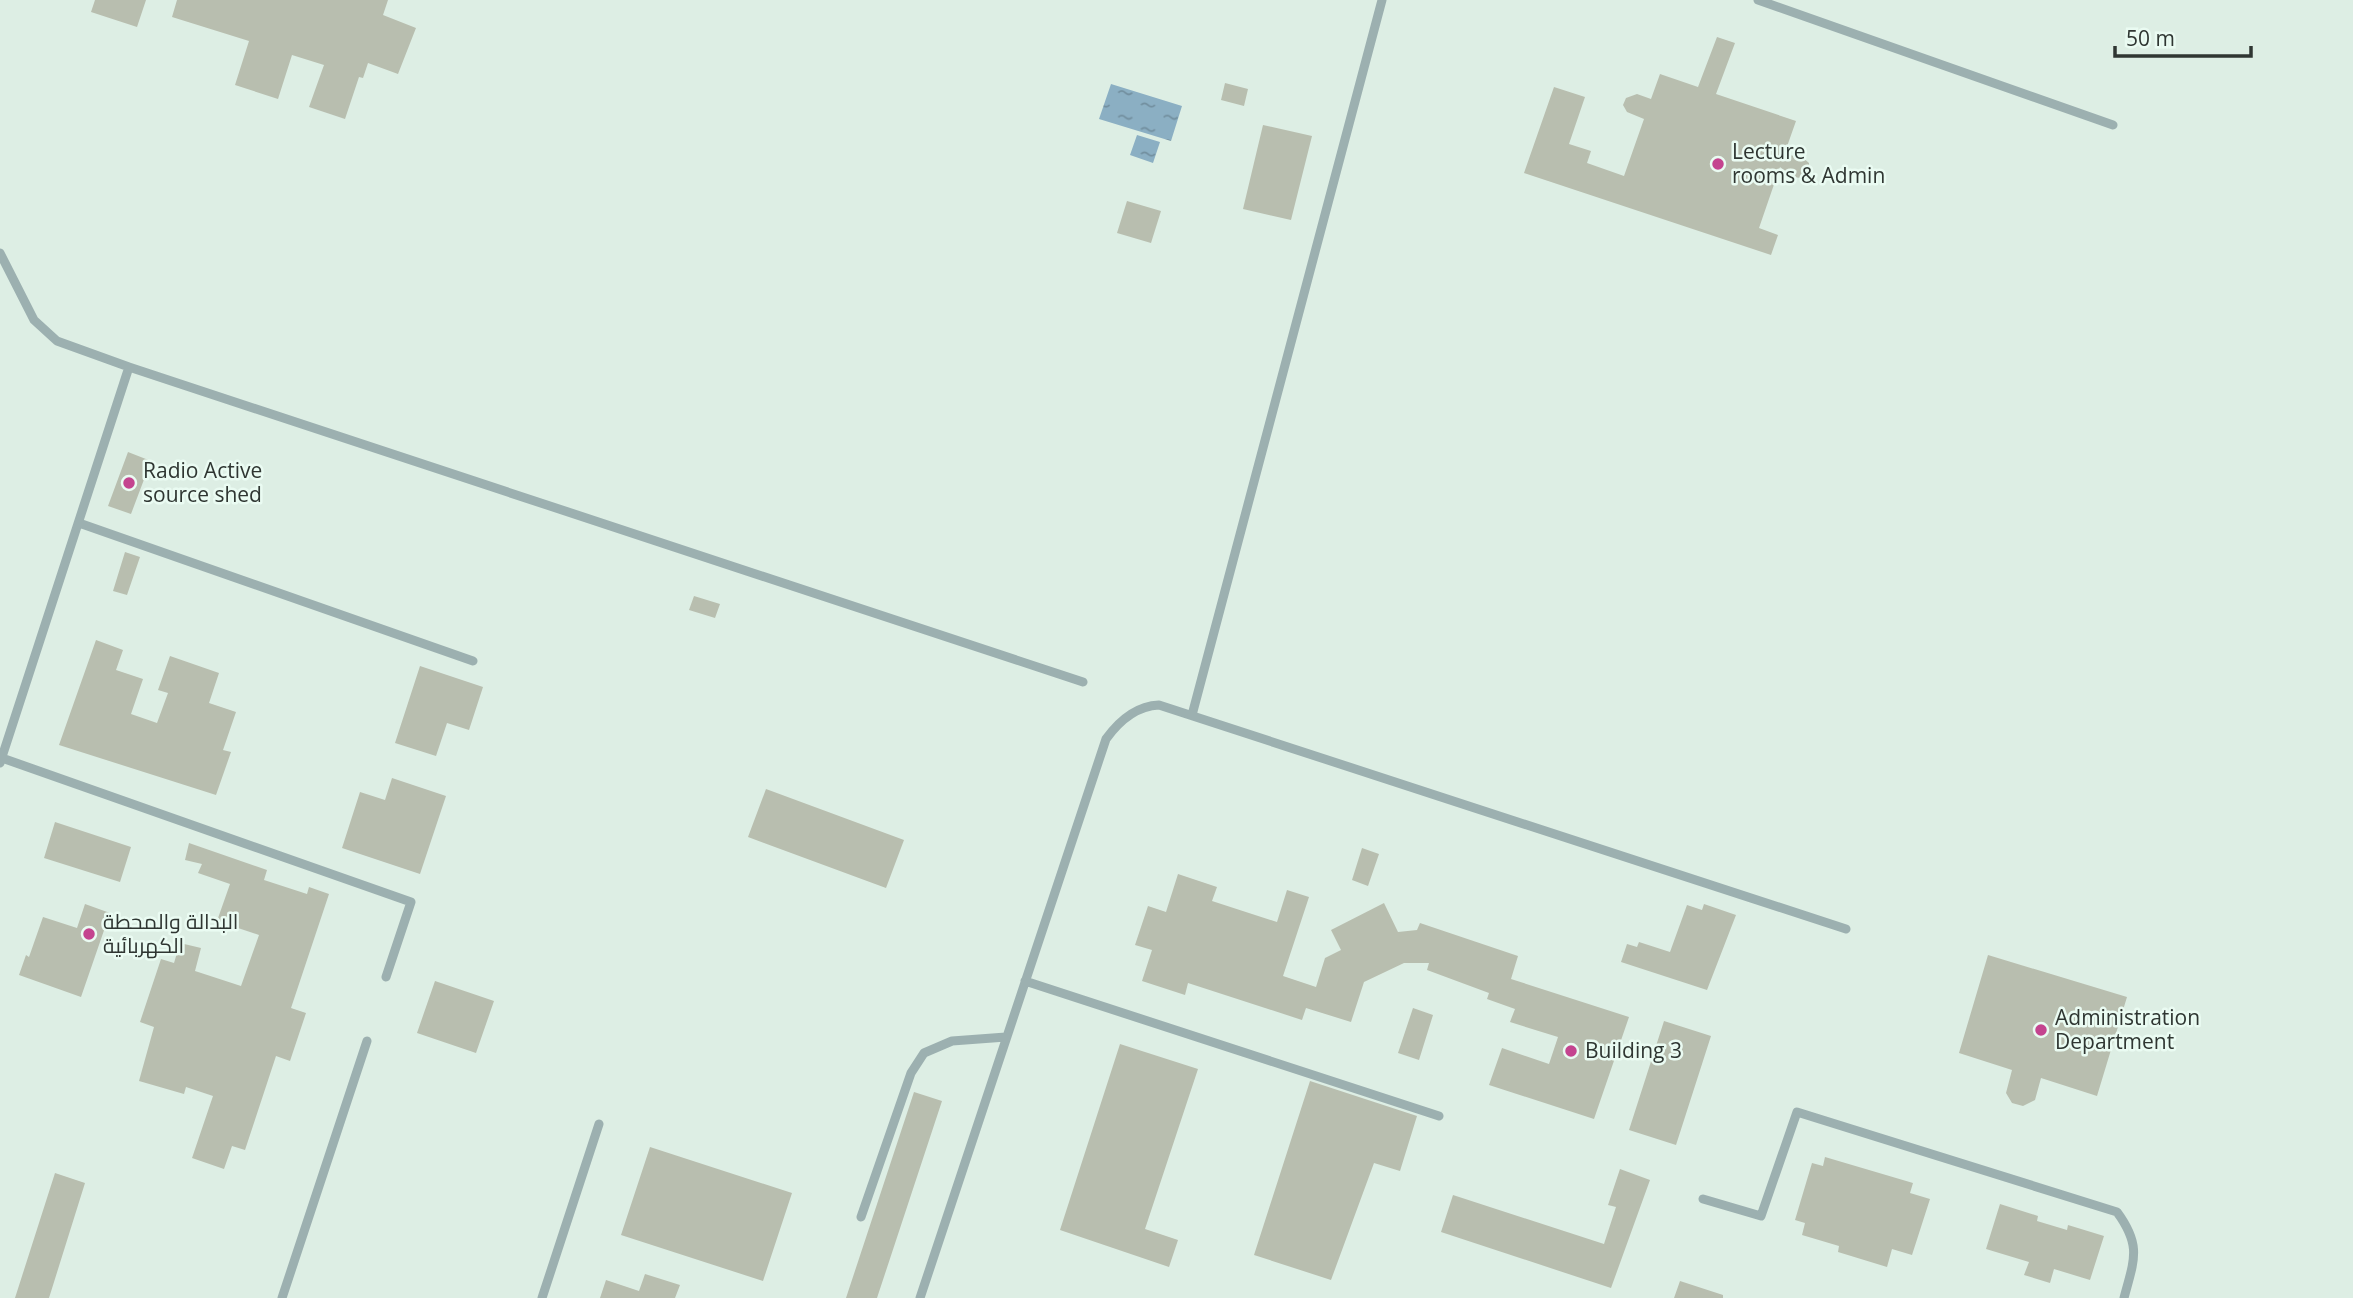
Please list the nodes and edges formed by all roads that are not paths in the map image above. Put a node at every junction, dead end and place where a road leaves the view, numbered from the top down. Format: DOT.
graph roads {
  1 [pos="1382,0"];
  2 [pos="1758,0"];
  3 [pos="2113,125"];
  4 [pos="0,253"];
  5 [pos="130,367"];
  6 [pos="79,523"];
  7 [pos="473,661"];
  8 [pos="1083,682"];
  9 [pos="1192,715"];
  10 [pos="1,761"];
  11 [pos="1846,929"];
  12 [pos="386,977"];
  13 [pos="1025,981"];
  14 [pos="1006,1037"];
  15 [pos="367,1041"];
  16 [pos="1439,1116"];
  17 [pos="598,1124"];
  18 [pos="1703,1199"];
  19 [pos="861,1217"];
  20 [pos="282,1298"];
  21 [pos="542,1298"];
  22 [pos="920,1298"];
  23 [pos="2124,1298"];
  1 -- 9 [label="lane"];
  2 -- 3 [label="lane"];
  4 -- 5 [label="lane"];
  5 -- 6 [label="lane"];
  5 -- 8 [label="lane"];
  6 -- 7 [label="lane"];
  6 -- 10 [label="lane"];
  9 -- 11 [label="lane"];
  9 -- 13 [label="lane"];
  10 -- 12 [label="lane"];
  13 -- 14 [label="lane"];
  13 -- 16 [label="lane"];
  14 -- 19 [label="lane"];
  14 -- 22 [label="lane"];
  15 -- 20 [label="lane"];
  17 -- 21 [label="lane"];
  18 -- 23 [label="lane"];
}
